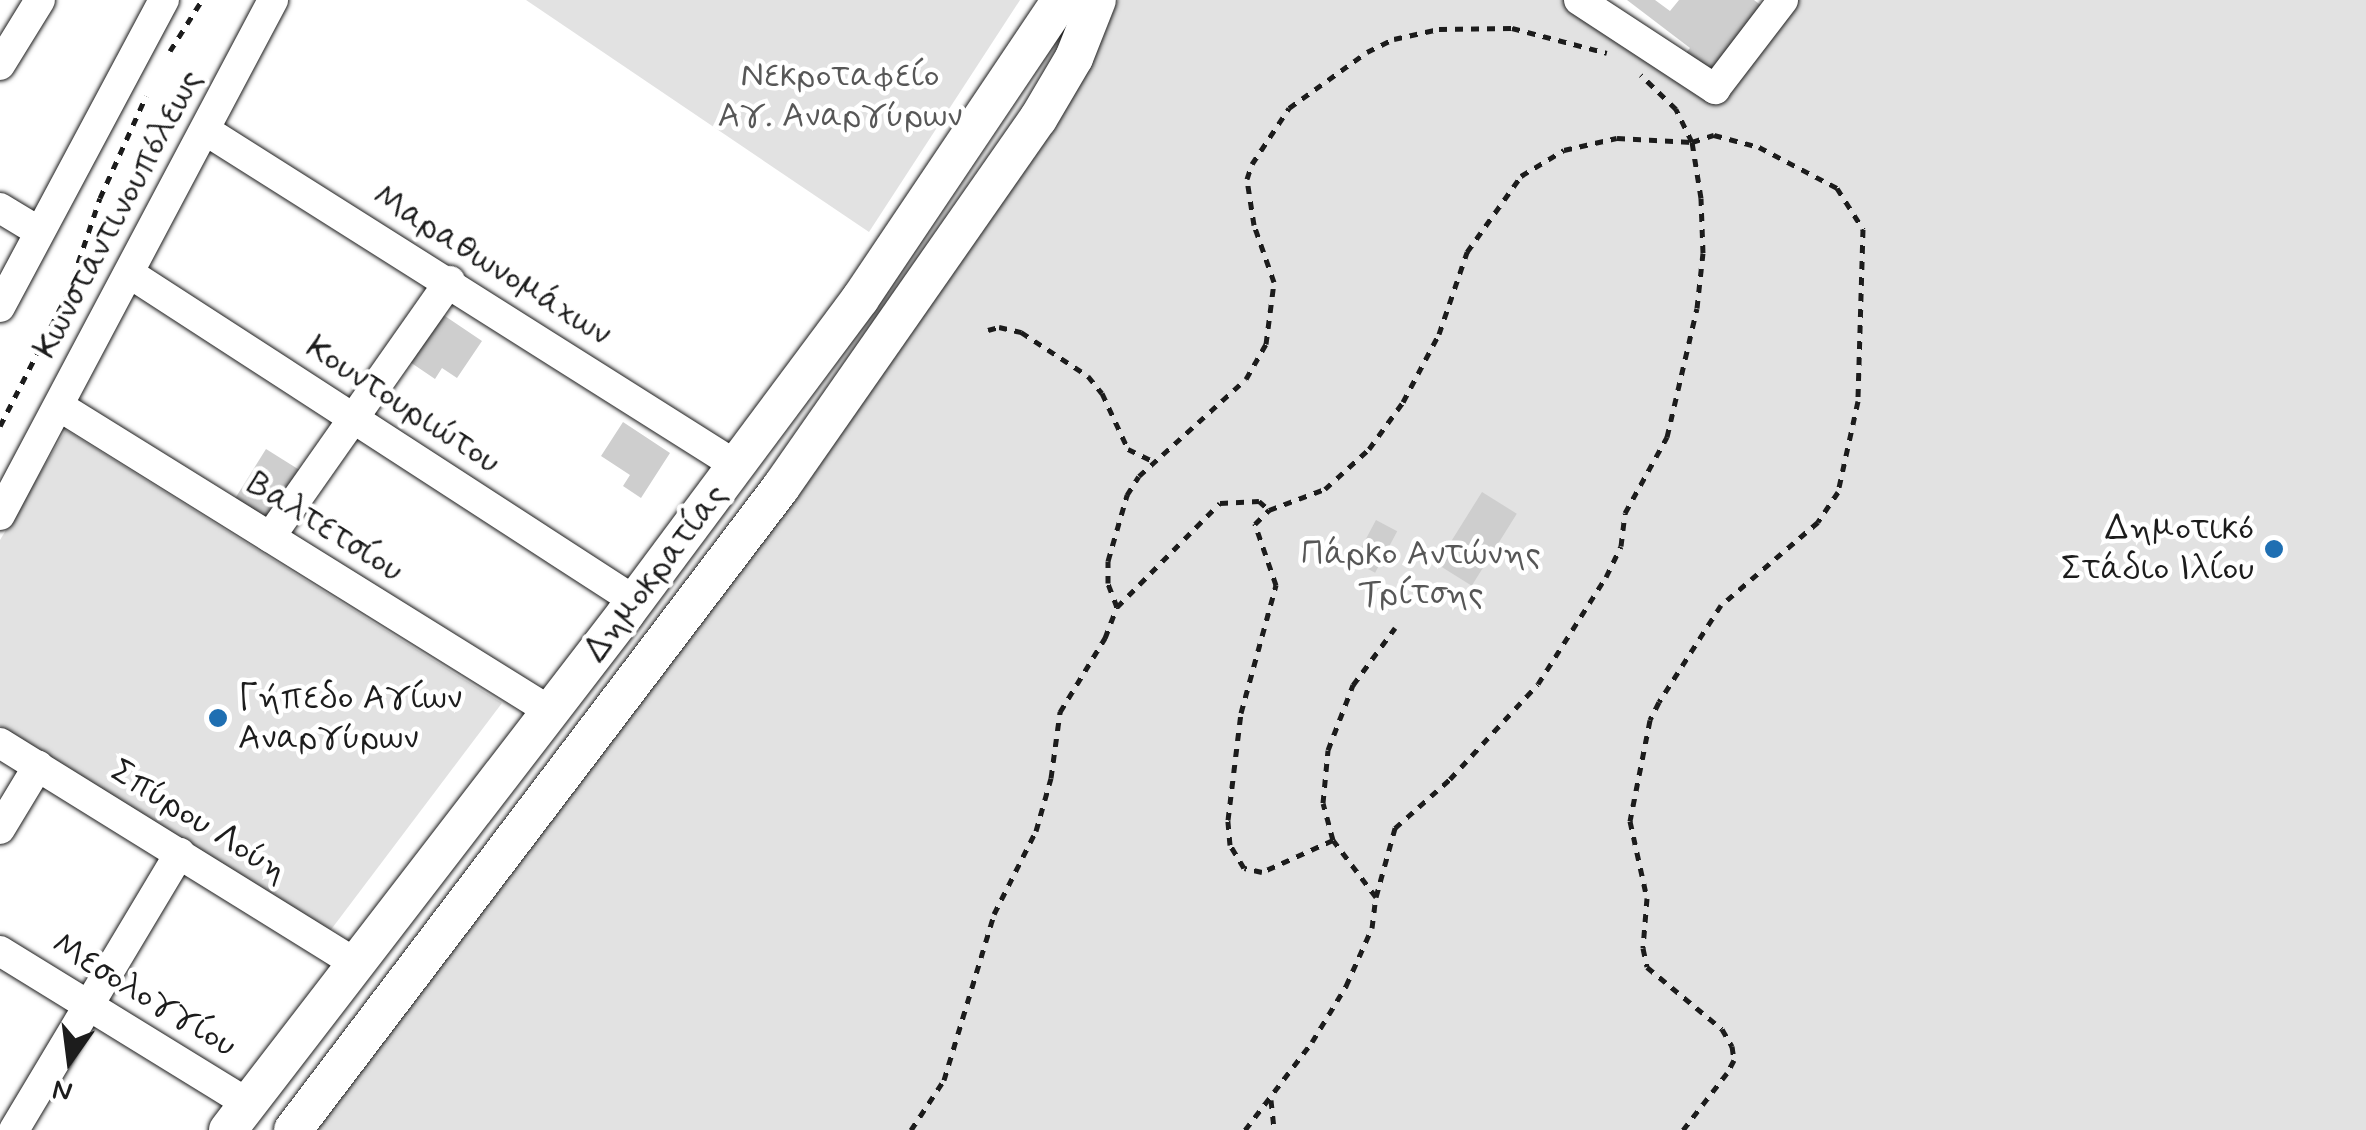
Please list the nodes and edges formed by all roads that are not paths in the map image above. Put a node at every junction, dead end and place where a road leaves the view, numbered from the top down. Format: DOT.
graph roads {
  1 [pos="40,0"];
  2 [pos="164,0"];
  3 [pos="273,0"];
  4 [pos="1061,0"];
  5 [pos="1097,0"];
  6 [pos="1579,0"];
  7 [pos="1783,0"];
  8 [pos="0,65"];
  9 [pos="205,130"];
  10 [pos="0,208"];
  11 [pos="38,230"];
  12 [pos="129,273"];
  13 [pos="450,282"];
  14 [pos="0,307"];
  15 [pos="59,406"];
  16 [pos="356,420"];
  17 [pos="737,466"];
  18 [pos="0,515"];
  19 [pos="270,537"];
  20 [pos="635,601"];
  21 [pos="550,711"];
  22 [pos="0,743"];
  23 [pos="38,766"];
  24 [pos="0,830"];
  25 [pos="180,854"];
  26 [pos="0,951"];
  27 [pos="357,964"];
  28 [pos="90,1004"];
  29 [pos="238,1117"];
  30 [pos="14,1130"];
  31 [pos="294,1130"];
  1 -- 8 [label="street"];
  2 -- 11 [label="street, Κωνσταντινουπόλεως"];
  3 -- 9 [label="street, Κωνσταντινουπόλεως"];
  4 -- 17 [label="main road, Δημοκρατίας"];
  5 -- 31 [label="main road, Δημοκρατίας"];
  6 -- 7 [label="street"];
  9 -- 12 [label="street, Κωνσταντινουπόλεως"];
  9 -- 13 [label="street, Μαραθωνομάχων"];
  10 -- 11 [label="street"];
  11 -- 14 [label="street, Κωνσταντινουπόλεως"];
  12 -- 15 [label="street, Κωνσταντινουπόλεως"];
  12 -- 16 [label="street, Κουντουριώτου"];
  13 -- 16 [label="street"];
  13 -- 17 [label="street, Μαραθωνομάχων"];
  15 -- 18 [label="street, Κωνσταντινουπόλεως"];
  15 -- 19 [label="street, Βαλτετσίου"];
  16 -- 19 [label="street"];
  16 -- 20 [label="street, Κουντουριώτου"];
  17 -- 20 [label="main road, Δημοκρατίας"];
  19 -- 21 [label="street, Βαλτετσίου"];
  20 -- 21 [label="main road, Δημοκρατίας"];
  21 -- 27 [label="main road, Δημοκρατίας"];
  22 -- 23 [label="street, Σπύρου Λούη"];
  23 -- 24 [label="street"];
  23 -- 25 [label="street, Σπύρου Λούη"];
  25 -- 27 [label="street, Σπύρου Λούη"];
  25 -- 28 [label="street"];
  26 -- 28 [label="street, Μεσολογγίου"];
  27 -- 29 [label="main road, Δημοκρατίας"];
  28 -- 29 [label="street, Μεσολογγίου"];
  28 -- 30 [label="street"];
}
